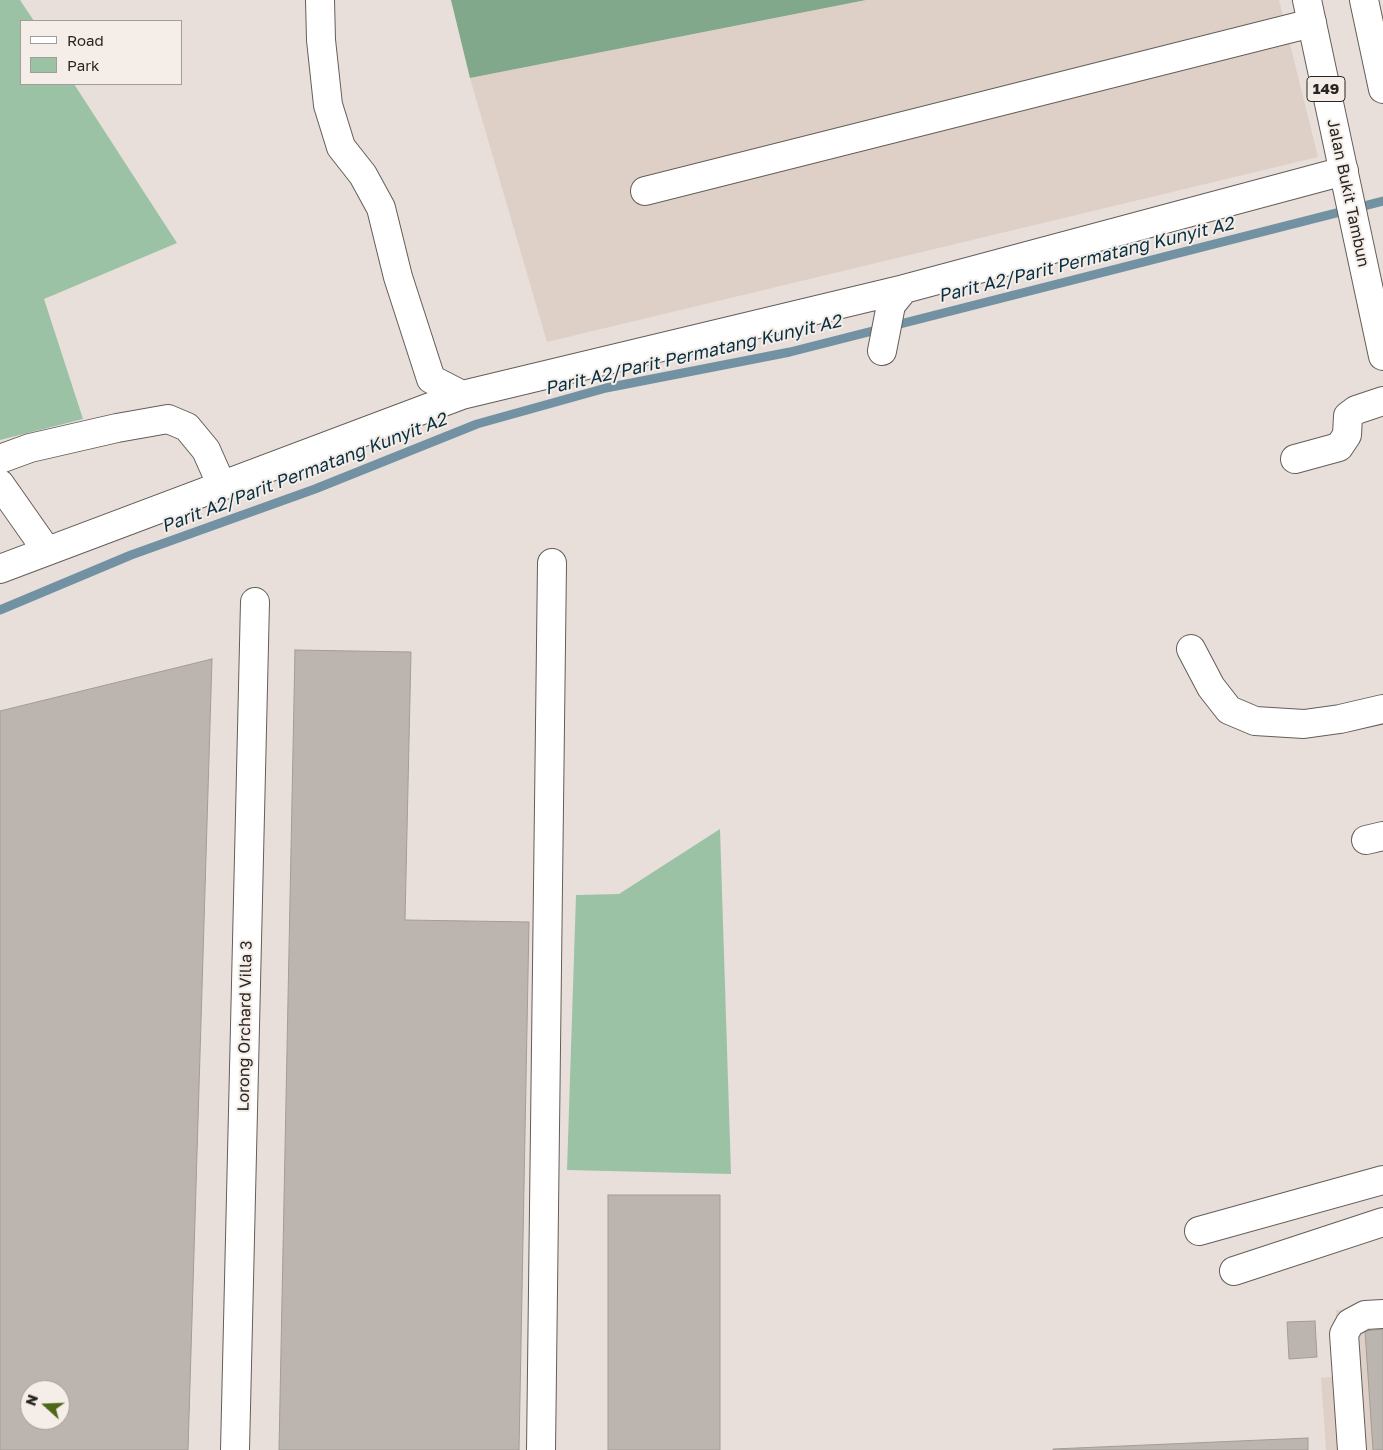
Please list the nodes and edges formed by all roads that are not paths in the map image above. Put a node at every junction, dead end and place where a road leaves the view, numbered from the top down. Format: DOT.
graph roads {
  1 [pos="320,0"];
  2 [pos="1364,0"];
  3 [pos="1310,11"];
  4 [pos="1383,89"];
  5 [pos="1344,174"];
  6 [pos="645,192"];
  7 [pos="897,296"];
  8 [pos="882,351"];
  9 [pos="1383,356"];
  10 [pos="462,395"];
  11 [pos="1383,401"];
  12 [pos="0,458"];
  13 [pos="1295,459"];
  14 [pos="0,484"];
  15 [pos="222,486"];
  16 [pos="47,551"];
  17 [pos="552,564"];
  18 [pos="0,569"];
  19 [pos="256,602"];
  20 [pos="1191,649"];
  21 [pos="1383,708"];
  22 [pos="1383,1180"];
  23 [pos="1383,1222"];
  24 [pos="1199,1231"];
  25 [pos="1234,1271"];
  26 [pos="1383,1314"];
  27 [pos="235,1450"];
  28 [pos="541,1450"];
  29 [pos="1352,1450"];
  1 -- 10 [label="street"];
  2 -- 4 [label="street"];
  3 -- 5 [label="street, Jalan Bukit Tambun / 149"];
  3 -- 6 [label="street"];
  5 -- 7 [label="street"];
  5 -- 9 [label="street, Jalan Bukit Tambun / 149"];
  7 -- 8 [label="street"];
  7 -- 10 [label="street"];
  10 -- 15 [label="street"];
  11 -- 13 [label="street"];
  12 -- 15 [label="street"];
  14 -- 16 [label="street"];
  15 -- 16 [label="street"];
  16 -- 18 [label="street"];
  17 -- 28 [label="street"];
  19 -- 27 [label="street, Lorong Orchard Villa 3"];
  20 -- 21 [label="street"];
  22 -- 24 [label="street"];
  23 -- 25 [label="street"];
  26 -- 29 [label="street"];
}
